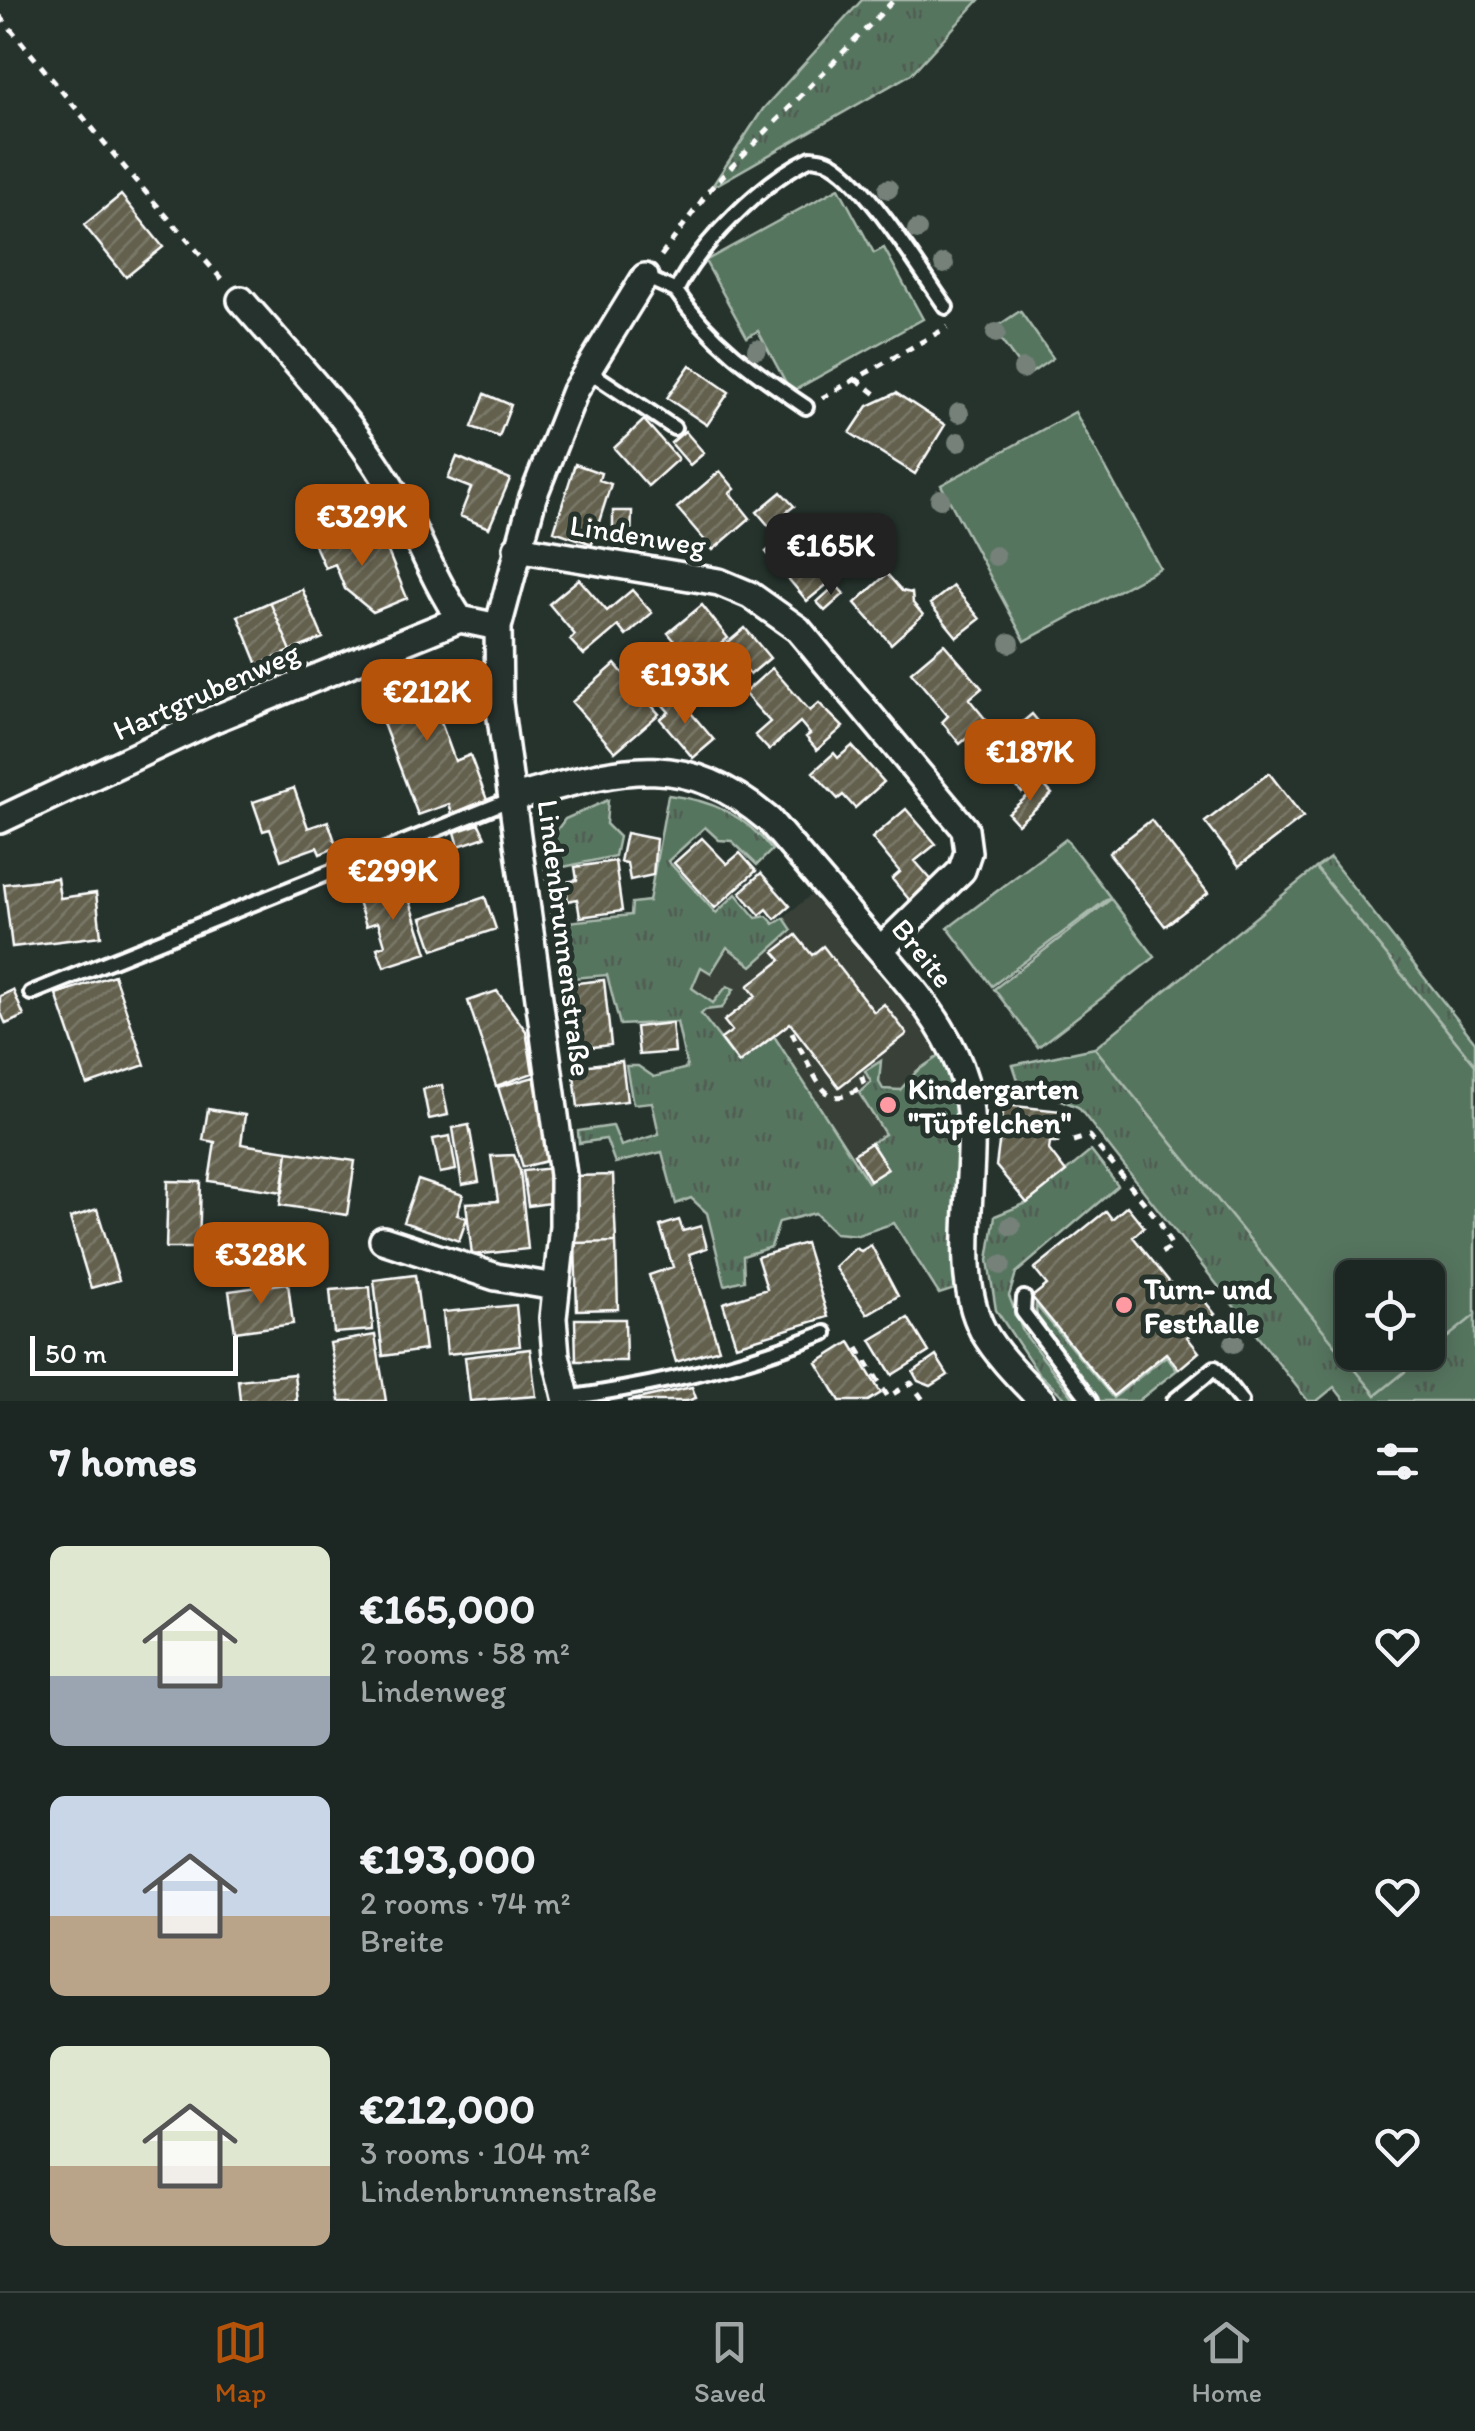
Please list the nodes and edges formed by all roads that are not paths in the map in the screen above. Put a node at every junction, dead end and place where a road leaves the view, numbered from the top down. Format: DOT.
graph roads {
  1 [pos="645,277"];
  2 [pos="676,291"];
  3 [pos="240,300"];
  4 [pos="946,307"];
  5 [pos="587,370"];
  6 [pos="806,406"];
  7 [pos="674,428"];
  8 [pos="517,548"];
  9 [pos="460,619"];
  10 [pos="498,627"];
  11 [pos="514,798"];
  12 [pos="0,820"];
  13 [pos="880,950"];
  14 [pos="30,993"];
  15 [pos="383,1240"];
  16 [pos="555,1287"];
  17 [pos="1024,1298"];
  18 [pos="825,1333"];
  19 [pos="566,1400"];
  20 [pos="1042,1401"];
  21 [pos="1090,1401"];
  22 [pos="1174,1401"];
  23 [pos="1241,1401"];
  1 -- 2 [label="lane"];
  1 -- 5 [label="street, Lindenbrunnenstraße"];
  2 -- 4 [label="lane"];
  2 -- 6 [label="lane"];
  3 -- 9 [label="street"];
  5 -- 7 [label="lane"];
  5 -- 8 [label="street, Lindenbrunnenstraße"];
  8 -- 10 [label="street, Lindenbrunnenstraße"];
  8 -- 13 [label="street, Lindenweg"];
  9 -- 10 [label="street"];
  9 -- 12 [label="street, Hartgrubenweg"];
  10 -- 11 [label="street, Lindenbrunnenstraße"];
  11 -- 13 [label="street, Breite"];
  11 -- 14 [label="lane"];
  11 -- 16 [label="street, Lindenbrunnenstraße"];
  13 -- 20 [label="street, Breite"];
  15 -- 16 [label="street"];
  16 -- 19 [label="street, Lindenbrunnenstraße"];
  17 -- 21 [label="lane"];
  18 -- 19 [label="lane, Lindenbrunnenstraße"];
  22 -- 23 [label="lane"];
}
